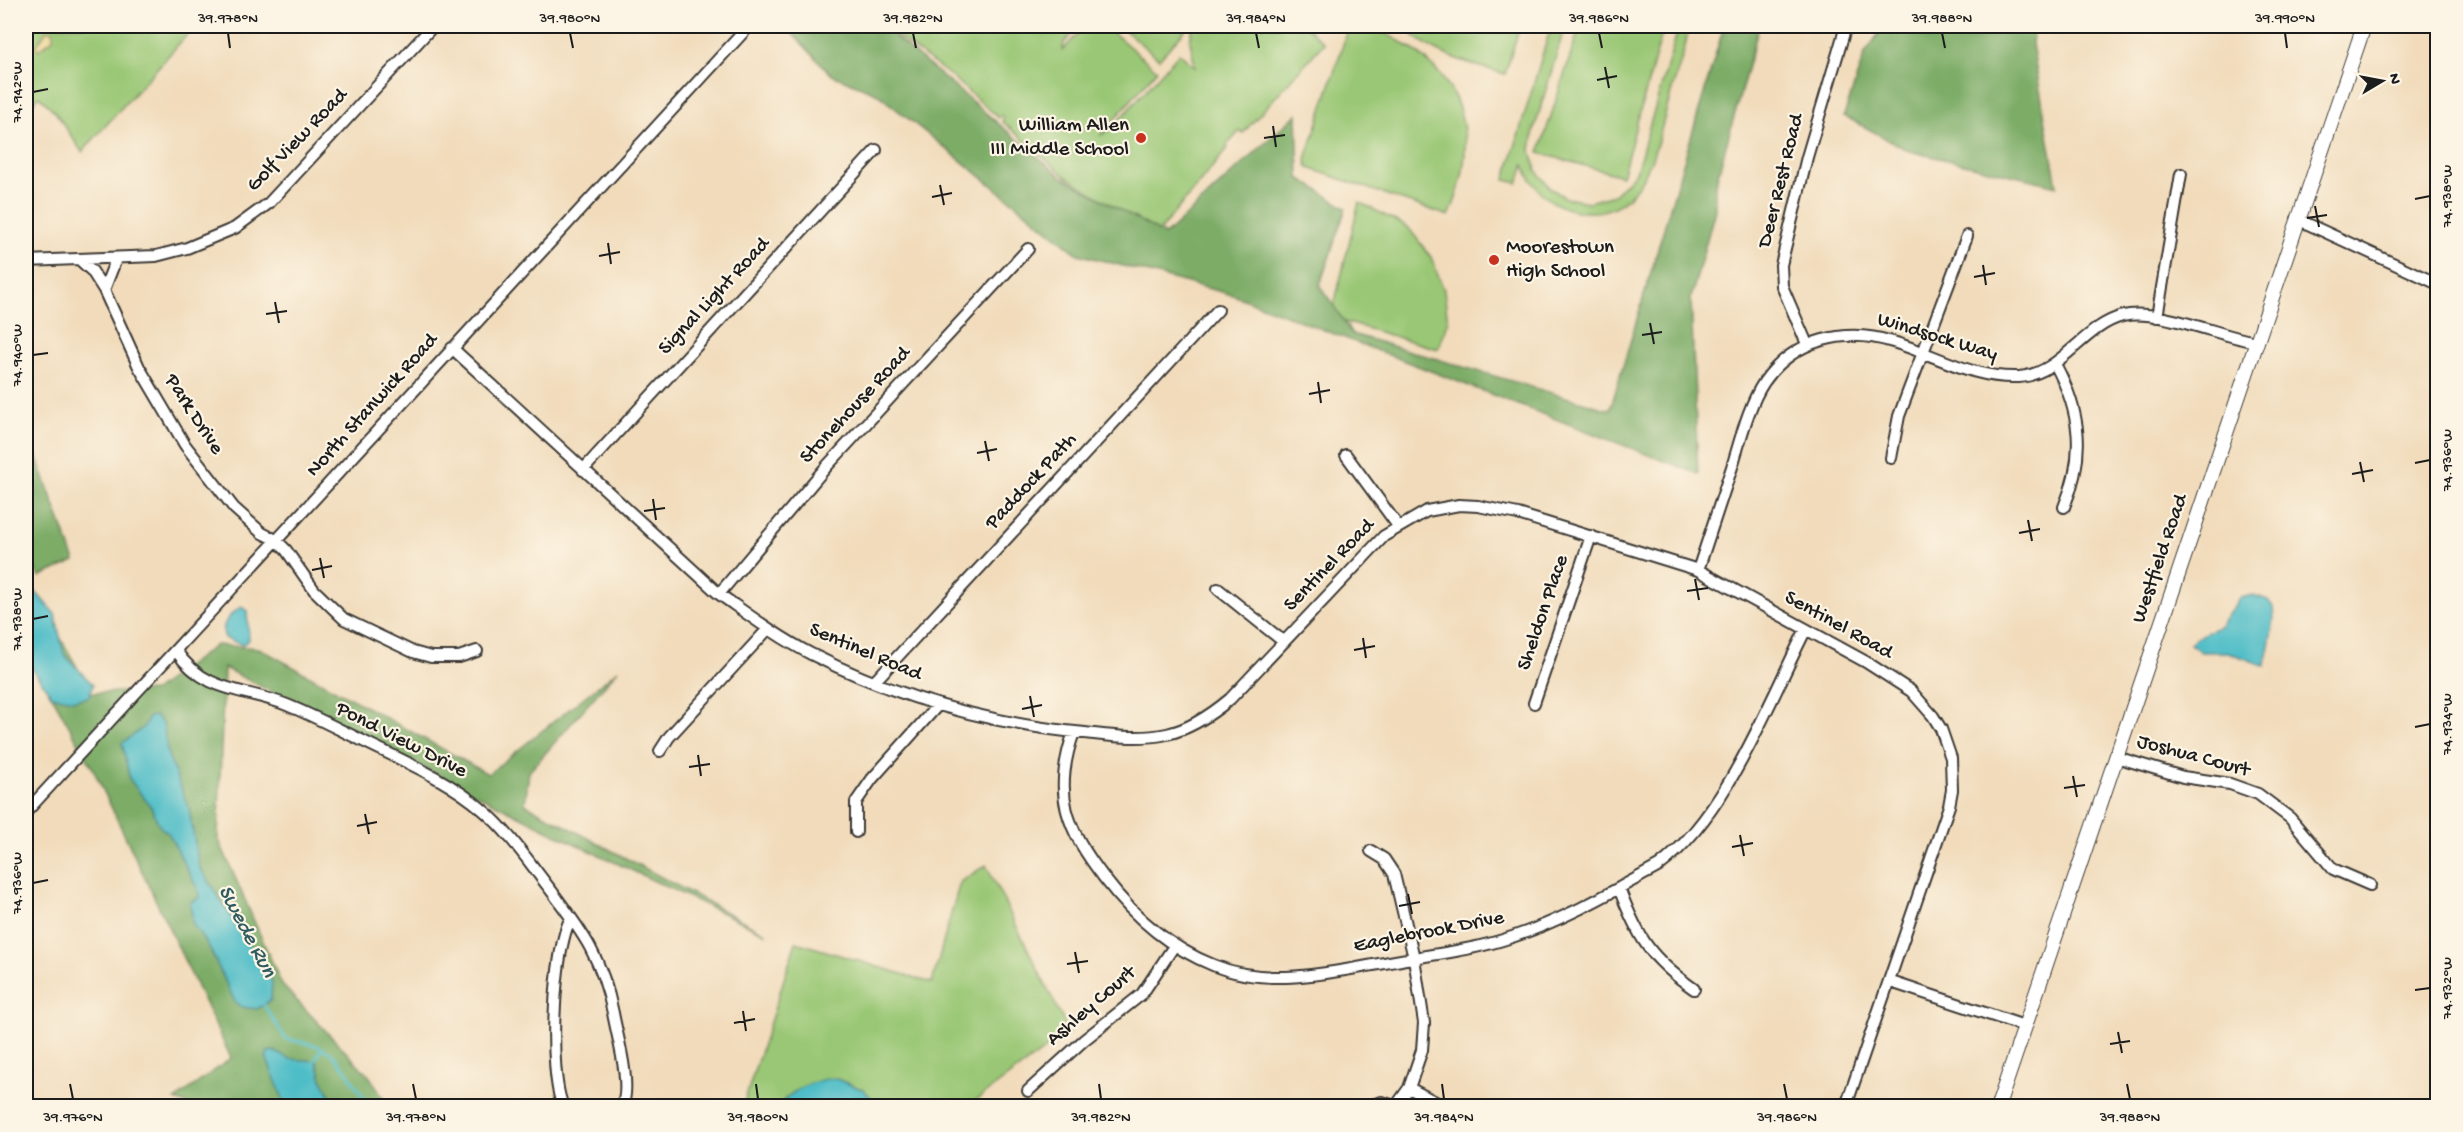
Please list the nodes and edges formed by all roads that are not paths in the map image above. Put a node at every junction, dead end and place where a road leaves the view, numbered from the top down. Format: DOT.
graph roads {
  1 [pos="433,26"];
  2 [pos="749,26"];
  3 [pos="1846,26"];
  4 [pos="2364,26"];
  5 [pos="876,150"];
  6 [pos="2181,174"];
  7 [pos="2297,219"];
  8 [pos="1967,236"];
  9 [pos="1028,249"];
  10 [pos="116,259"];
  11 [pos="80,260"];
  12 [pos="26,261"];
  13 [pos="2438,284"];
  14 [pos="104,290"];
  15 [pos="1218,310"];
  16 [pos="2157,317"];
  17 [pos="2256,342"];
  18 [pos="1807,345"];
  19 [pos="452,348"];
  20 [pos="1922,352"];
  21 [pos="2055,364"];
  22 [pos="1346,455"];
  23 [pos="1891,458"];
  24 [pos="583,470"];
  25 [pos="2064,507"];
  26 [pos="1398,526"];
  27 [pos="1592,536"];
  28 [pos="276,540"];
  29 [pos="1698,570"];
  30 [pos="1218,589"];
  31 [pos="719,594"];
  32 [pos="768,628"];
  33 [pos="1805,631"];
  34 [pos="1284,642"];
  35 [pos="176,651"];
  36 [pos="477,651"];
  37 [pos="875,681"];
  38 [pos="1534,703"];
  39 [pos="938,705"];
  40 [pos="1074,732"];
  41 [pos="660,751"];
  42 [pos="2116,757"];
  43 [pos="26,812"];
  44 [pos="856,832"];
  45 [pos="1371,850"];
  46 [pos="2370,885"];
  47 [pos="1619,888"];
  48 [pos="571,918"];
  49 [pos="1174,946"];
  50 [pos="1414,958"];
  51 [pos="1891,982"];
  52 [pos="1694,989"];
  53 [pos="2024,1026"];
  54 [pos="1409,1088"];
  55 [pos="1028,1091"];
  56 [pos="563,1107"];
  57 [pos="622,1107"];
  58 [pos="1368,1107"];
  59 [pos="1395,1107"];
  60 [pos="1443,1107"];
  61 [pos="1846,1107"];
  62 [pos="1998,1107"];
  1 -- 10 [label="street, Golf View Road"];
  2 -- 19 [label="street, North Stanwick Road"];
  3 -- 18 [label="street, Deer Rest Road"];
  4 -- 7 [label="street, Westfield Road"];
  5 -- 24 [label="street, Signal Light Road"];
  6 -- 16 [label="street"];
  7 -- 13 [label="street"];
  7 -- 17 [label="street, Westfield Road"];
  8 -- 20 [label="street"];
  9 -- 31 [label="street, Stonehouse Road"];
  10 -- 11 [label="street, Golf View Road"];
  10 -- 14 [label="street"];
  11 -- 12 [label="street, Golf View Road"];
  11 -- 14 [label="street, Park Drive"];
  14 -- 28 [label="street, Park Drive"];
  15 -- 37 [label="street, Paddock Path"];
  16 -- 17 [label="street, Windsock Way"];
  16 -- 21 [label="street, Windsock Way"];
  17 -- 42 [label="street, Westfield Road"];
  18 -- 20 [label="street, Windsock Way"];
  18 -- 29 [label="street, Windsock Way"];
  19 -- 24 [label="street, Sentinel Road"];
  19 -- 28 [label="street, North Stanwick Road"];
  20 -- 21 [label="street, Windsock Way"];
  20 -- 23 [label="street"];
  21 -- 25 [label="street"];
  22 -- 26 [label="street"];
  24 -- 31 [label="street, Sentinel Road"];
  26 -- 27 [label="street, Sentinel Road"];
  26 -- 34 [label="street, Sentinel Road"];
  27 -- 29 [label="street, Sentinel Road"];
  27 -- 38 [label="street, Sheldon Place"];
  28 -- 35 [label="street, North Stanwick Road"];
  28 -- 36 [label="street, Park Drive"];
  29 -- 33 [label="street, Sentinel Road"];
  30 -- 34 [label="street"];
  31 -- 32 [label="street, Sentinel Road"];
  32 -- 37 [label="street, Sentinel Road"];
  32 -- 41 [label="street"];
  33 -- 47 [label="street, Eaglebrook Drive"];
  33 -- 51 [label="street, Sentinel Road"];
  34 -- 40 [label="street, Sentinel Road"];
  35 -- 43 [label="street, North Stanwick Road"];
  35 -- 48 [label="street, Pond View Drive"];
  37 -- 39 [label="street, Sentinel Road"];
  39 -- 40 [label="street, Sentinel Road"];
  39 -- 44 [label="street"];
  40 -- 49 [label="street, Eaglebrook Drive"];
  42 -- 46 [label="street, Joshua Court"];
  42 -- 53 [label="street, Westfield Road"];
  45 -- 50 [label="street"];
  47 -- 50 [label="street, Eaglebrook Drive"];
  47 -- 52 [label="street"];
  48 -- 56 [label="street"];
  48 -- 57 [label="street, Pond View Drive"];
  49 -- 50 [label="street, Eaglebrook Drive"];
  49 -- 55 [label="street, Ashley Court"];
  50 -- 54 [label="street"];
  51 -- 53 [label="street"];
  51 -- 61 [label="street, Sentinel Road"];
  53 -- 62 [label="street, Westfield Road"];
  54 -- 59 [label="street"];
  54 -- 60 [label="street"];
  58 -- 59 [label="street"];
}
